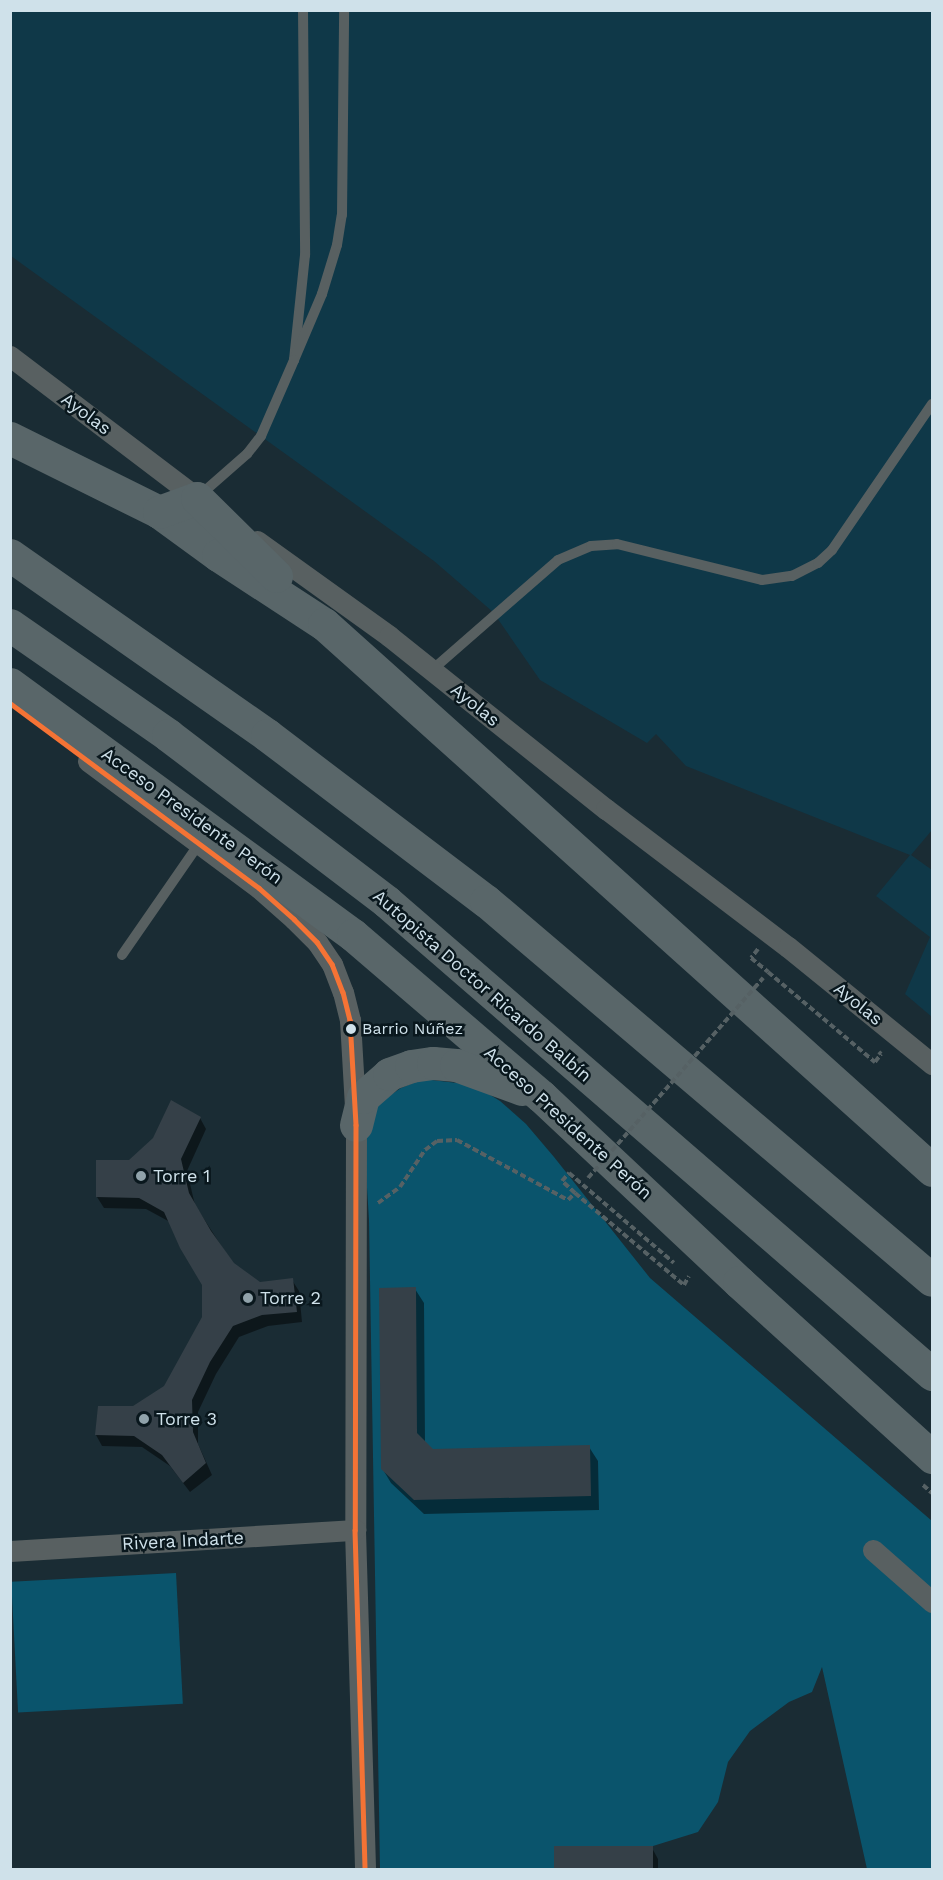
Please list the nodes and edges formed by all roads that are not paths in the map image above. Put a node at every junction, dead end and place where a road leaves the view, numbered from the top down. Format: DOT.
graph roads {
  1 [pos="303,10"];
  2 [pos="344,10"];
  3 [pos="10,356"];
  4 [pos="294,360"];
  5 [pos="933,404"];
  6 [pos="10,438"];
  7 [pos="197,498"];
  8 [pos="159,512"];
  9 [pos="10,555"];
  10 [pos="324,624"];
  11 [pos="10,625"];
  12 [pos="432,670"];
  13 [pos="10,684"];
  14 [pos="10,703"];
  15 [pos="199,844"];
  16 [pos="122,955"];
  17 [pos="933,1064"];
  18 [pos="541,1096"];
  19 [pos="356,1125"];
  20 [pos="933,1170"];
  21 [pos="933,1280"];
  22 [pos="933,1374"];
  23 [pos="933,1457"];
  24 [pos="355,1530"];
  25 [pos="873,1550"];
  26 [pos="10,1551"];
  27 [pos="933,1602"];
  28 [pos="365,1869"];
  1 -- 4 [label="lane"];
  2 -- 4 [label="lane"];
  3 -- 7 [label="street, Ayolas"];
  4 -- 7 [label="lane"];
  5 -- 12 [label="lane"];
  6 -- 8 [label="highway"];
  7 -- 8 [label="highway"];
  7 -- 10 [label="highway"];
  7 -- 12 [label="street, Ayolas"];
  8 -- 10 [label="highway"];
  9 -- 21 [label="highway"];
  10 -- 20 [label="highway"];
  11 -- 22 [label="highway, Autopista Doctor Ricardo Balbín"];
  12 -- 17 [label="street, Ayolas"];
  13 -- 18 [label="highway, Acceso Presidente Perón"];
  14 -- 15 [label="street"];
  15 -- 16 [label="lane"];
  15 -- 19 [label="street"];
  18 -- 19 [label="highway"];
  18 -- 23 [label="highway, Acceso Presidente Perón"];
  19 -- 24 [label="street"];
  24 -- 26 [label="street, Rivera Indarte"];
  24 -- 28 [label="street"];
  25 -- 27 [label="street"];
}
